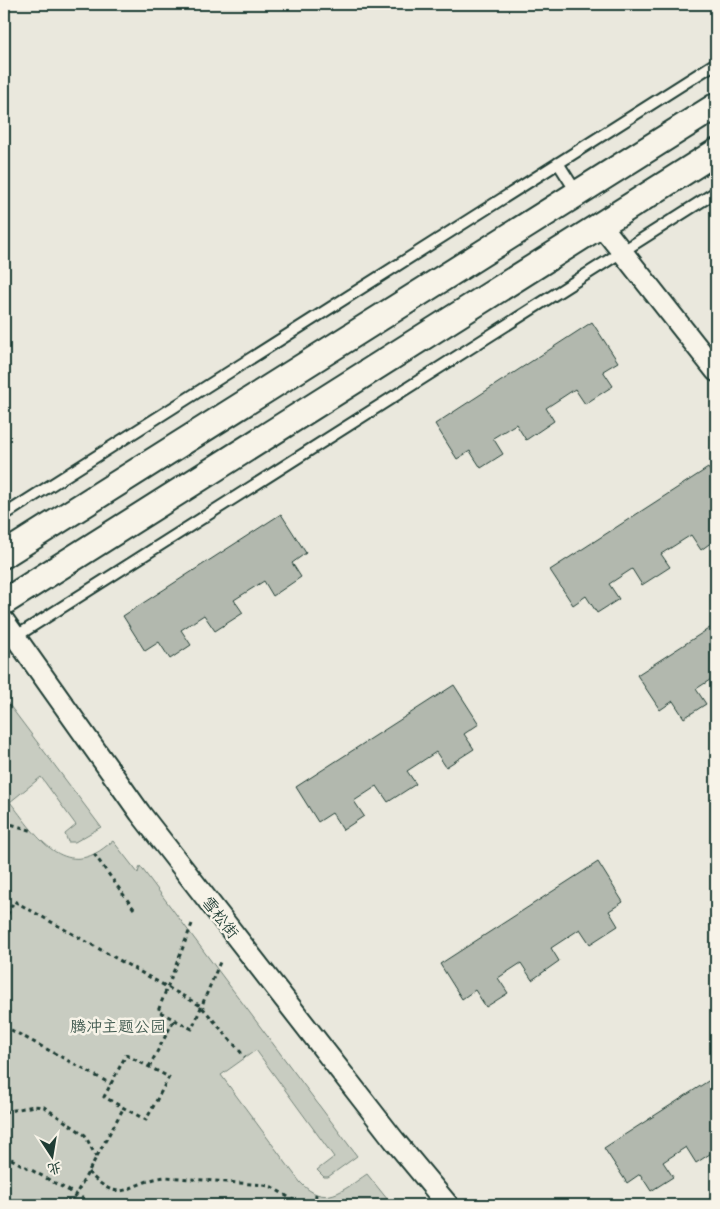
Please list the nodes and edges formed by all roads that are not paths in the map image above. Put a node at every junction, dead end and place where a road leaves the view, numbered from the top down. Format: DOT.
graph roads {
  1 [pos="716,63"];
  2 [pos="716,106"];
  3 [pos="716,152"];
  4 [pos="558,163"];
  5 [pos="716,192"];
  6 [pos="578,194"];
  7 [pos="601,225"];
  8 [pos="622,252"];
  9 [pos="716,371"];
  10 [pos="4,515"];
  11 [pos="4,555"];
  12 [pos="4,602"];
  13 [pos="8,634"];
  14 [pos="448,1205"];
  1 -- 4 [label="lane"];
  2 -- 6 [label="street"];
  3 -- 7 [label="street"];
  4 -- 6 [label="lane"];
  4 -- 10 [label="lane"];
  5 -- 8 [label="lane"];
  6 -- 7 [label="street"];
  6 -- 11 [label="street"];
  7 -- 8 [label="street"];
  7 -- 12 [label="street"];
  8 -- 9 [label="street"];
  8 -- 13 [label="lane"];
  13 -- 14 [label="street, 雪松街"];
}
